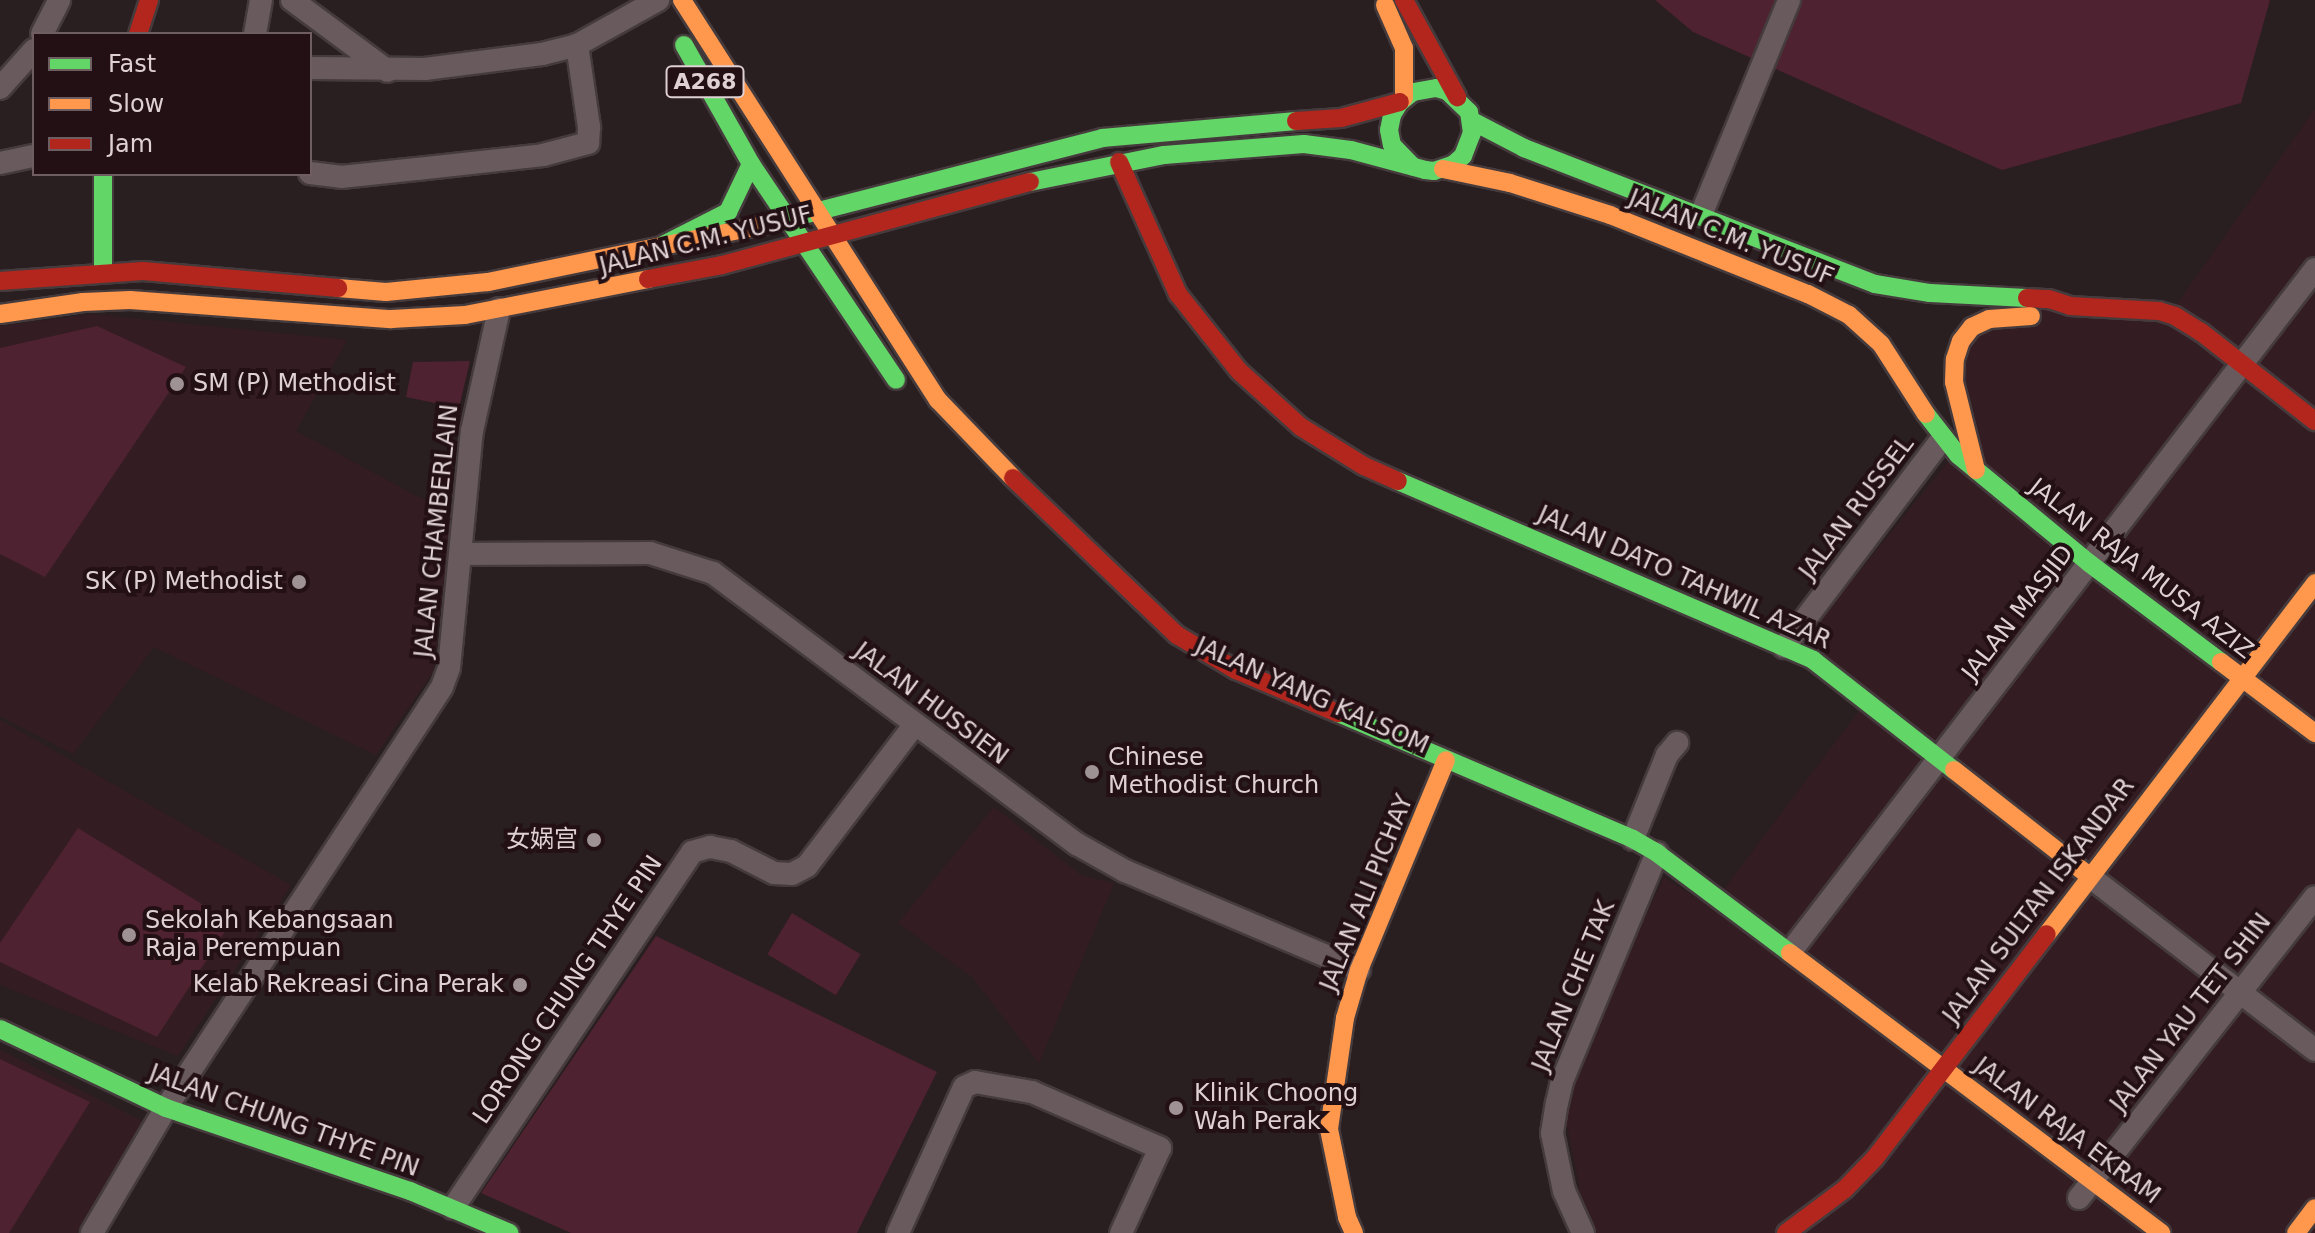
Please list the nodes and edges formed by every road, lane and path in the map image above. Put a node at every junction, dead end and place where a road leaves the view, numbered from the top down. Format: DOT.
graph roads {
  1 [pos="59,0"];
  2 [pos="149,0"];
  3 [pos="261,0"];
  4 [pos="292,0"];
  5 [pos="682,0"];
  6 [pos="1382,0"];
  7 [pos="1404,0"];
  8 [pos="1789,0"];
  9 [pos="662,7"];
  10 [pos="43,32"];
  11 [pos="139,32"];
  12 [pos="255,32"];
  13 [pos="577,45"];
  14 [pos="32,55"];
  15 [pos="312,68"];
  16 [pos="388,71"];
  17 [pos="0,88"];
  18 [pos="1457,97"];
  19 [pos="1402,100"];
  20 [pos="1472,121"];
  21 [pos="32,156"];
  22 [pos="1119,162"];
  23 [pos="0,163"];
  24 [pos="751,164"];
  25 [pos="1413,167"];
  26 [pos="1443,169"];
  27 [pos="312,173"];
  28 [pos="103,176"];
  29 [pos="818,210"];
  30 [pos="1701,215"];
  31 [pos="787,218"];
  32 [pos="834,235"];
  33 [pos="804,244"];
  34 [pos="657,248"];
  35 [pos="2315,269"];
  36 [pos="103,272"];
  37 [pos="0,281"];
  38 [pos="2070,306"];
  39 [pos="499,309"];
  40 [pos="0,314"];
  41 [pos="2242,364"];
  42 [pos="907,395"];
  43 [pos="2315,421"];
  44 [pos="1942,439"];
  45 [pos="1976,470"];
  46 [pos="460,554"];
  47 [pos="2089,563"];
  48 [pos="2315,583"];
  49 [pos="1784,647"];
  50 [pos="2242,677"];
  51 [pos="915,724"];
  52 [pos="2315,733"];
  53 [pos="1677,743"];
  54 [pos="1940,757"];
  55 [pos="1446,760"];
  56 [pos="1551,825"];
  57 [pos="1607,848"];
  58 [pos="1642,856"];
  59 [pos="2089,876"];
  60 [pos="1669,888"];
  61 [pos="2315,897"];
  62 [pos="1791,951"];
  63 [pos="1359,970"];
  64 [pos="2240,993"];
  65 [pos="0,1029"];
  66 [pos="2315,1050"];
  67 [pos="1943,1067"];
  68 [pos="1924,1081"];
  69 [pos="1950,1101"];
  70 [pos="166,1108"];
  71 [pos="2082,1194"];
  72 [pos="453,1208"];
  73 [pos="2315,1208"];
  74 [pos="92,1233"];
  75 [pos="510,1233"];
  76 [pos="898,1233"];
  77 [pos="1121,1233"];
  78 [pos="1354,1233"];
  79 [pos="1583,1233"];
  80 [pos="1786,1233"];
  81 [pos="2161,1233"];
  82 [pos="2296,1233"];
  1 -- 10 [label="street"];
  2 -- 11 [label="main road"];
  3 -- 12 [label="street"];
  4 -- 16 [label="street"];
  5 -- 29 [label="main road, A268"];
  6 -- 19 [label="main road"];
  7 -- 18 [label="main road"];
  8 -- 30 [label="street"];
  9 -- 13 [label="street"];
  9 -- 24 [label="main road, A268"];
  13 -- 16 [label="street"];
  13 -- 27 [label="street"];
  14 -- 17 [label="street"];
  15 -- 16 [label="street"];
  18 -- 19 [label="main road"];
  18 -- 20 [label="main road"];
  19 -- 25 [label="main road"];
  19 -- 29 [label="main road, JALAN C.M. YUSUF"];
  20 -- 26 [label="main road"];
  20 -- 30 [label="main road, JALAN C.M. YUSUF"];
  21 -- 23 [label="street"];
  22 -- 25 [label="main road, JALAN C.M. YUSUF"];
  22 -- 32 [label="main road, JALAN C.M. YUSUF"];
  22 -- 49 [label="main road, JALAN DATO TAHWIL AZAR"];
  24 -- 31 [label="main road, A268"];
  24 -- 34 [label="main road"];
  25 -- 26 [label="main road"];
  26 -- 44 [label="main road, JALAN C.M. YUSUF"];
  28 -- 36 [label="main road"];
  29 -- 31 [label="main road, JALAN C.M. YUSUF"];
  29 -- 32 [label="main road, JALAN YANG KALSOM"];
  30 -- 38 [label="main road, JALAN C.M. YUSUF"];
  31 -- 32 [label="main road"];
  31 -- 33 [label="main road"];
  31 -- 34 [label="main road, JALAN C.M. YUSUF"];
  32 -- 33 [label="main road, JALAN C.M. YUSUF"];
  32 -- 55 [label="main road, JALAN YANG KALSOM"];
  33 -- 39 [label="main road, JALAN C.M. YUSUF"];
  33 -- 42 [label="main road"];
  34 -- 36 [label="main road, JALAN C.M. YUSUF"];
  35 -- 41 [label="street, JALAN MASJID"];
  36 -- 37 [label="main road, JALAN C.M. YUSUF"];
  38 -- 41 [label="main road"];
  38 -- 45 [label="main road"];
  39 -- 40 [label="main road, JALAN C.M. YUSUF"];
  39 -- 46 [label="street, JALAN CHAMBERLAIN"];
  41 -- 43 [label="main road"];
  41 -- 47 [label="street, JALAN MASJID"];
  44 -- 45 [label="main road, JALAN RAJA MUSA AZIZ"];
  44 -- 49 [label="street, JALAN RUSSEL"];
  45 -- 47 [label="main road, JALAN RAJA MUSA AZIZ"];
  46 -- 51 [label="street, JALAN HUSSIEN"];
  46 -- 70 [label="street, JALAN CHAMBERLAIN"];
  47 -- 50 [label="main road, JALAN RAJA MUSA AZIZ"];
  47 -- 54 [label="street, JALAN MASJID"];
  48 -- 50 [label="main road, JALAN SULTAN ISKANDAR"];
  49 -- 54 [label="main road, JALAN DATO TAHWIL AZAR"];
  50 -- 52 [label="main road, JALAN RAJA MUSA AZIZ"];
  50 -- 59 [label="main road, JALAN SULTAN ISKANDAR"];
  51 -- 63 [label="street, JALAN HUSSIEN"];
  51 -- 72 [label="street, LORONG CHUNG THYE PIN"];
  53 -- 58 [label="street, JALAN CHE TAK"];
  54 -- 59 [label="main road, JALAN DATO TAHWIL AZAR"];
  54 -- 62 [label="street, JALAN MASJID"];
  55 -- 58 [label="main road, JALAN YANG KALSOM"];
  55 -- 63 [label="main road, JALAN ALI PICHAY"];
  56 -- 57 [label="main road"];
  58 -- 60 [label="main road, JALAN YANG KALSOM"];
  58 -- 62 [label="main road, JALAN YANG KALSOM"];
  58 -- 79 [label="street, JALAN CHE TAK"];
  59 -- 64 [label="street, JALAN DATO TAHWIL AZAR"];
  59 -- 67 [label="main road, JALAN SULTAN ISKANDAR"];
  61 -- 64 [label="street, JALAN YAU TET SHIN"];
  62 -- 67 [label="main road, JALAN YANG KALSOM"];
  63 -- 78 [label="main road, JALAN ALI PICHAY"];
  64 -- 66 [label="street, JALAN DATO TAHWIL AZAR"];
  64 -- 71 [label="street, JALAN YAU TET SHIN"];
  65 -- 70 [label="main road, JALAN CHUNG THYE PIN"];
  67 -- 68 [label="main road, JALAN SULTAN ISKANDAR"];
  67 -- 71 [label="main road, JALAN RAJA EKRAM"];
  68 -- 69 [label="main road, JALAN RAJA EKRAM"];
  68 -- 80 [label="main road, JALAN SULTAN ISKANDAR"];
  70 -- 72 [label="main road, JALAN CHUNG THYE PIN"];
  70 -- 74 [label="street, JALAN CHAMBERLAIN"];
  71 -- 81 [label="main road, JALAN RAJA EKRAM"];
  72 -- 75 [label="main road, JALAN CHUNG THYE PIN"];
  73 -- 82 [label="main road"];
  76 -- 77 [label="street"];
}
